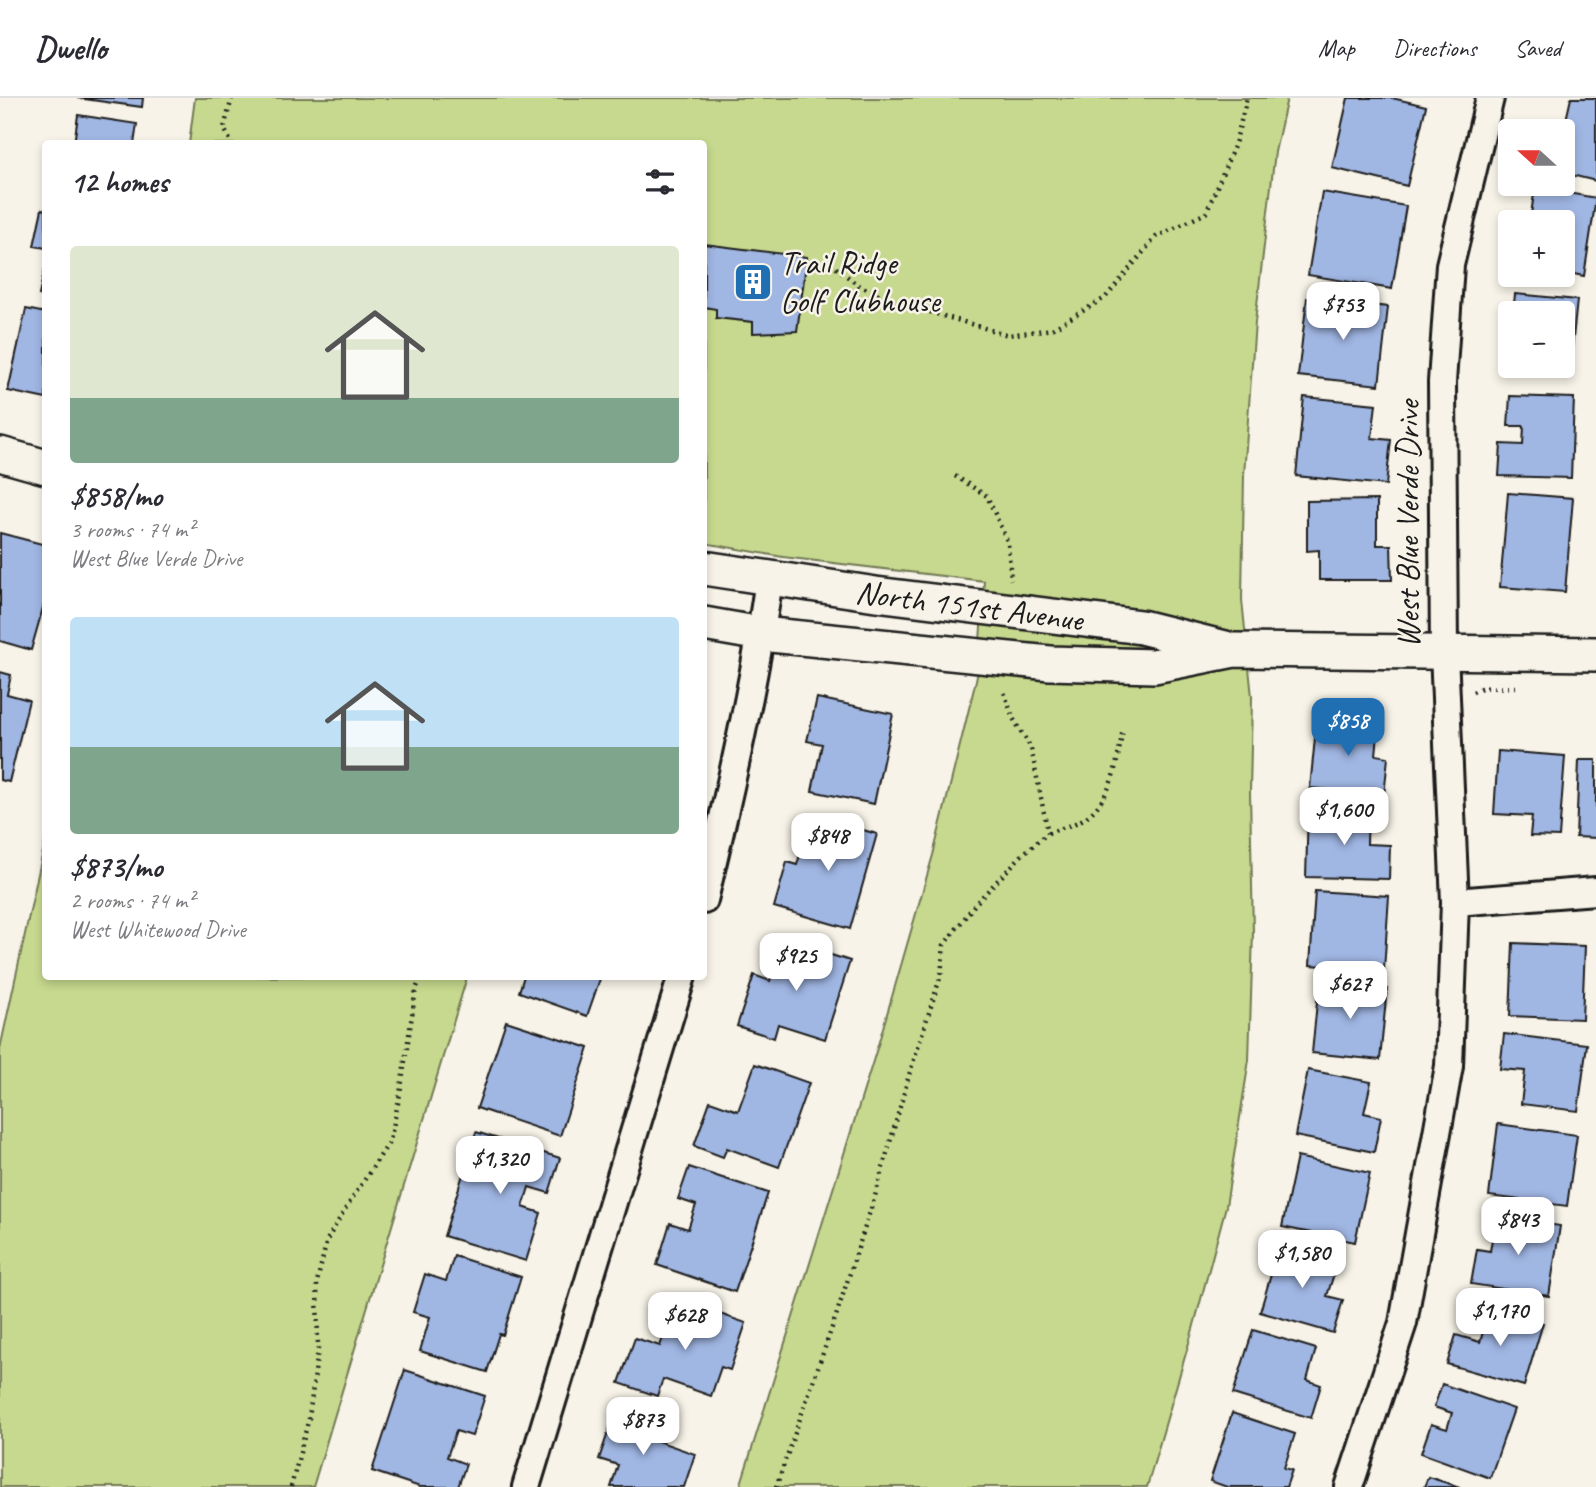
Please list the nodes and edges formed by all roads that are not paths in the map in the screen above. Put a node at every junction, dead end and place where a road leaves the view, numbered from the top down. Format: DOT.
graph roads {
  1 [pos="1490,98"];
  2 [pos="0,454"];
  3 [pos="42,466"];
  4 [pos="707,569"];
  5 [pos="769,579"];
  6 [pos="707,625"];
  7 [pos="761,634"];
  8 [pos="1234,650"];
  9 [pos="1444,653"];
  10 [pos="1596,654"];
  11 [pos="707,887"];
  12 [pos="1596,891"];
  13 [pos="1455,902"];
  14 [pos="681,980"];
  15 [pos="526,1487"];
  16 [pos="1349,1487"];
  1 -- 9 [label="street, West Blue Verde Drive"];
  2 -- 3 [label="street"];
  4 -- 5 [label="street, North 151st Avenue"];
  5 -- 7 [label="street"];
  5 -- 8 [label="street, North 151st Avenue"];
  6 -- 7 [label="street, North 151st Avenue"];
  7 -- 8 [label="street, North 151st Avenue"];
  7 -- 11 [label="street"];
  8 -- 9 [label="street, North 151st Avenue"];
  9 -- 10 [label="street, North 151st Avenue"];
  9 -- 13 [label="street, West Blue Verde Drive"];
  12 -- 13 [label="street"];
  13 -- 16 [label="street, West Blue Verde Drive"];
  14 -- 15 [label="street"];
}
